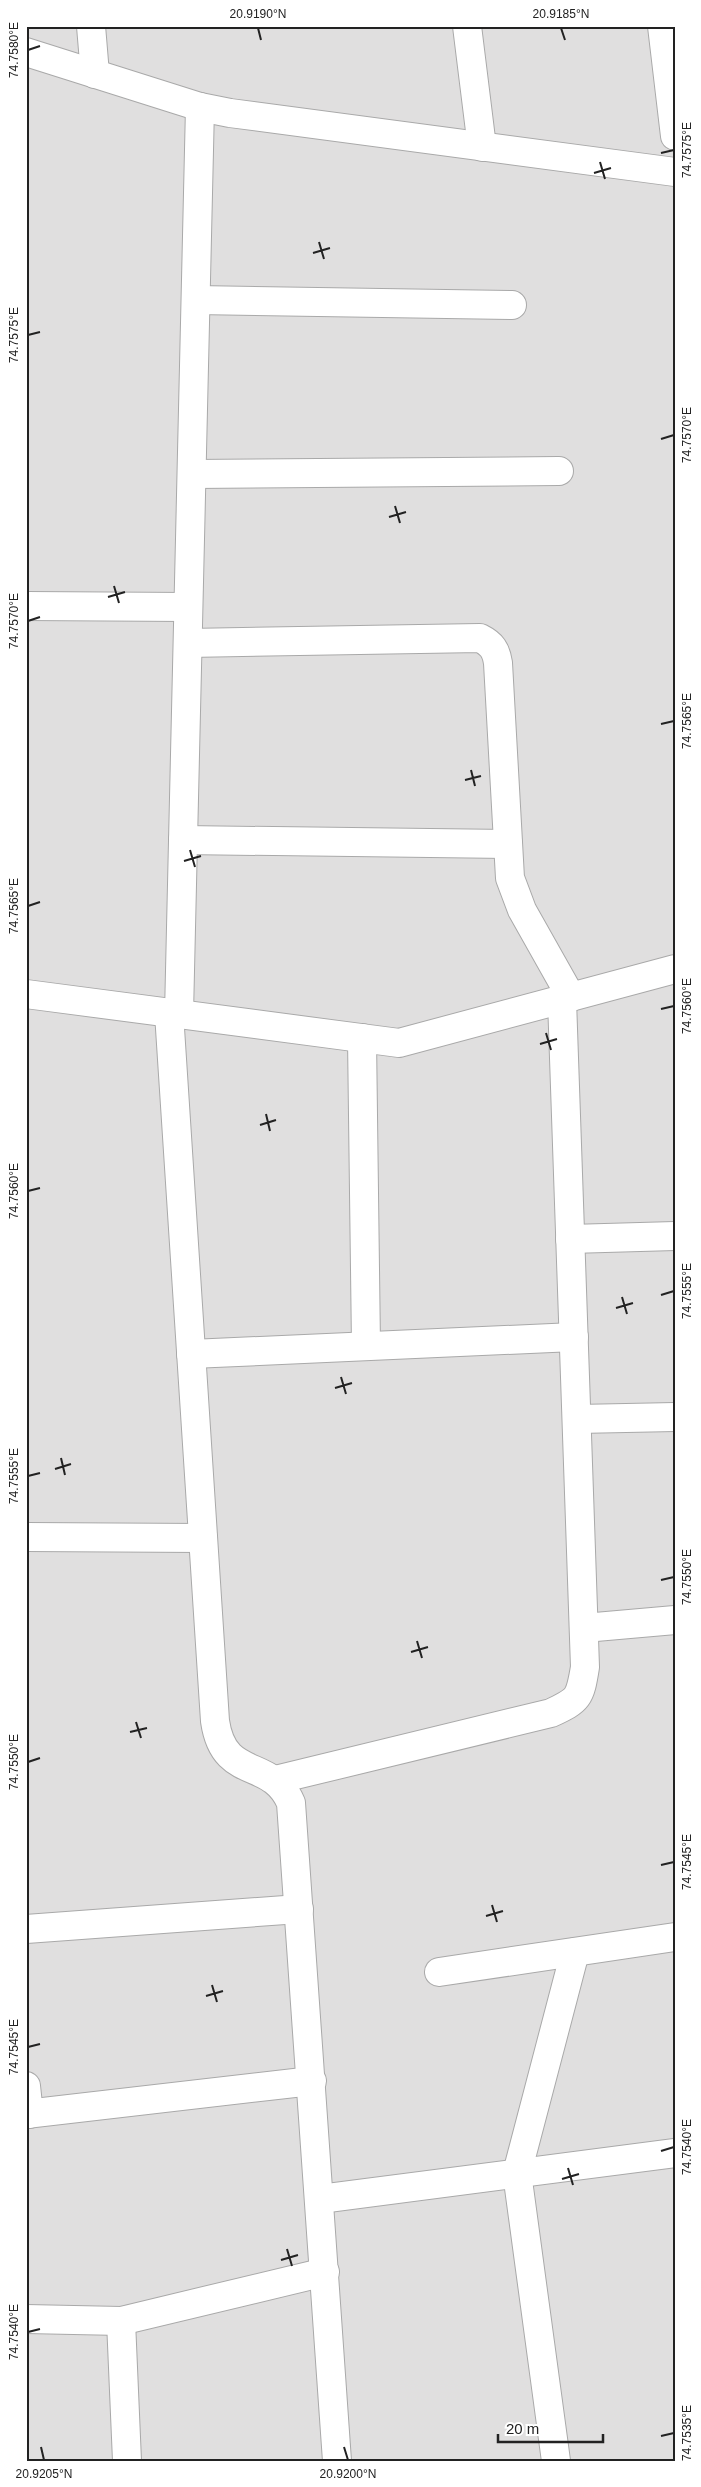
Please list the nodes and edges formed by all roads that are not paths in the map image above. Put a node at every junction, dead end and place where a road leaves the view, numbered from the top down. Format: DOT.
graph roads {
  1 [pos="91,26"];
  2 [pos="467,26"];
  3 [pos="662,26"];
  4 [pos="26,52"];
  5 [pos="95,74"];
  6 [pos="200,107"];
  7 [pos="675,136"];
  8 [pos="482,147"];
  9 [pos="675,172"];
  10 [pos="196,300"];
  11 [pos="512,305"];
  12 [pos="559,471"];
  13 [pos="192,474"];
  14 [pos="26,606"];
  15 [pos="188,608"];
  16 [pos="188,643"];
  17 [pos="183,840"];
  18 [pos="508,844"];
  19 [pos="675,969"];
  20 [pos="26,994"];
  21 [pos="567,998"];
  22 [pos="174,1013"];
  23 [pos="362,1038"];
  24 [pos="675,1236"];
  25 [pos="570,1239"];
  26 [pos="574,1337"];
  27 [pos="366,1346"];
  28 [pos="191,1354"];
  29 [pos="675,1417"];
  30 [pos="577,1419"];
  31 [pos="26,1537"];
  32 [pos="202,1538"];
  33 [pos="675,1620"];
  34 [pos="584,1628"];
  35 [pos="275,1780"];
  36 [pos="299,1909"];
  37 [pos="26,1929"];
  38 [pos="675,1937"];
  39 [pos="575,1952"];
  40 [pos="439,1972"];
  41 [pos="312,2081"];
  42 [pos="26,2086"];
  43 [pos="28,2114"];
  44 [pos="675,2153"];
  45 [pos="517,2173"];
  46 [pos="320,2199"];
  47 [pos="324,2272"];
  48 [pos="26,2319"];
  49 [pos="121,2321"];
  50 [pos="127,2461"];
  51 [pos="337,2461"];
  52 [pos="556,2461"];
  1 -- 5 [label="street"];
  2 -- 8 [label="street"];
  3 -- 7 [label="street"];
  4 -- 5 [label="street"];
  5 -- 6 [label="street"];
  6 -- 8 [label="street"];
  6 -- 10 [label="street"];
  8 -- 9 [label="street"];
  10 -- 11 [label="street"];
  10 -- 13 [label="street"];
  12 -- 13 [label="street"];
  13 -- 15 [label="street"];
  14 -- 15 [label="street"];
  15 -- 16 [label="street"];
  16 -- 17 [label="street"];
  16 -- 18 [label="street"];
  17 -- 18 [label="street"];
  17 -- 22 [label="street"];
  18 -- 21 [label="street"];
  19 -- 21 [label="street"];
  20 -- 22 [label="street"];
  21 -- 23 [label="street"];
  21 -- 25 [label="street"];
  22 -- 23 [label="street"];
  22 -- 28 [label="street"];
  23 -- 27 [label="street"];
  24 -- 25 [label="street"];
  25 -- 26 [label="street"];
  26 -- 27 [label="street"];
  26 -- 30 [label="street"];
  27 -- 28 [label="street"];
  28 -- 32 [label="street"];
  29 -- 30 [label="street"];
  30 -- 34 [label="street"];
  31 -- 32 [label="street"];
  32 -- 35 [label="street"];
  33 -- 34 [label="street"];
  34 -- 35 [label="street"];
  35 -- 36 [label="street"];
  36 -- 37 [label="street"];
  36 -- 41 [label="street"];
  38 -- 39 [label="street"];
  39 -- 40 [label="street"];
  39 -- 45 [label="street"];
  41 -- 43 [label="street"];
  41 -- 46 [label="street"];
  42 -- 43 [label="street"];
  44 -- 45 [label="street"];
  45 -- 46 [label="street"];
  45 -- 52 [label="street"];
  46 -- 47 [label="street"];
  47 -- 49 [label="street"];
  47 -- 51 [label="street"];
  48 -- 49 [label="street"];
  49 -- 50 [label="street"];
}
